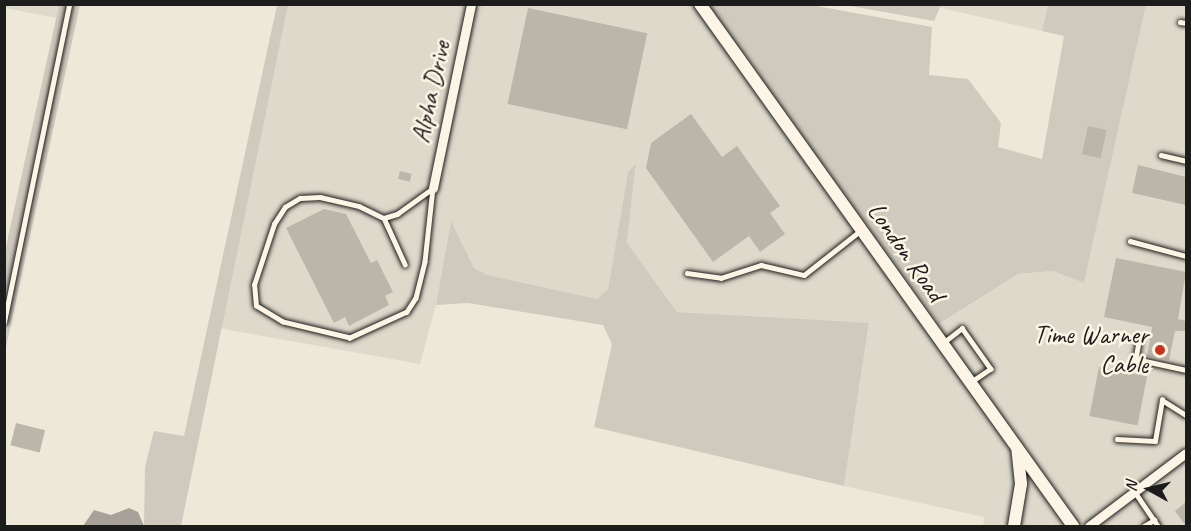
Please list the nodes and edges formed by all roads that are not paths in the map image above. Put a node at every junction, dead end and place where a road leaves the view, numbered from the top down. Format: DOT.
graph roads {
  1 [pos="69,4"];
  2 [pos="471,4"];
  3 [pos="700,4"];
  4 [pos="1180,22"];
  5 [pos="1186,23"];
  6 [pos="1161,155"];
  7 [pos="1186,161"];
  8 [pos="433,188"];
  9 [pos="384,218"];
  10 [pos="862,229"];
  11 [pos="1130,241"];
  12 [pos="1186,256"];
  13 [pos="405,264"];
  14 [pos="687,273"];
  15 [pos="4,322"];
  16 [pos="1139,342"];
  17 [pos="943,343"];
  18 [pos="1186,370"];
  19 [pos="972,382"];
  20 [pos="1186,415"];
  21 [pos="1117,439"];
  22 [pos="1017,446"];
  23 [pos="1186,453"];
  24 [pos="1135,492"];
  25 [pos="1154,520"];
  26 [pos="1014,526"];
  27 [pos="1073,526"];
  28 [pos="1089,526"];
  29 [pos="1144,526"];
  30 [pos="1158,526"];
  1 -- 15 [label="lane"];
  2 -- 8 [label="street, Alpha Drive"];
  3 -- 10 [label="street, London Road"];
  4 -- 5 [label="lane"];
  6 -- 7 [label="lane"];
  8 -- 9 [label="lane"];
  8 -- 9 [label="lane"];
  9 -- 13 [label="lane"];
  10 -- 14 [label="lane"];
  10 -- 17 [label="street, London Road"];
  11 -- 12 [label="lane"];
  16 -- 18 [label="lane"];
  17 -- 19 [label="street, London Road"];
  17 -- 19 [label="lane"];
  19 -- 22 [label="street, London Road"];
  20 -- 21 [label="lane"];
  22 -- 26 [label="street"];
  22 -- 27 [label="street, London Road"];
  23 -- 24 [label="street"];
  24 -- 25 [label="lane"];
  24 -- 28 [label="street"];
  25 -- 29 [label="lane"];
  25 -- 30 [label="lane"];
}
